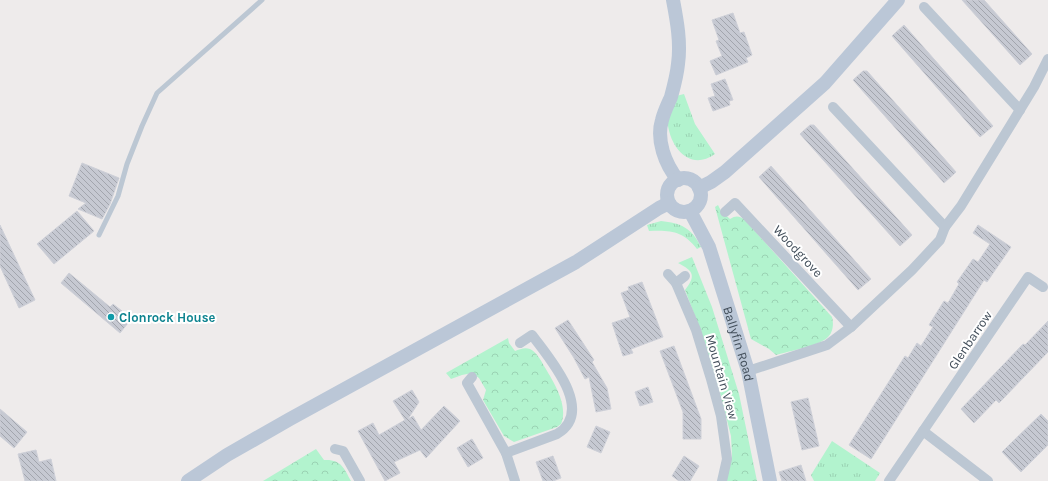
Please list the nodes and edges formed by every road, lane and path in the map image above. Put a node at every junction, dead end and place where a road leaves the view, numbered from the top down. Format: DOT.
graph roads {
  1 [pos="262,0"];
  2 [pos="673,0"];
  3 [pos="898,0"];
  4 [pos="924,7"];
  5 [pos="1048,59"];
  6 [pos="833,107"];
  7 [pos="1020,110"];
  8 [pos="678,180"];
  9 [pos="699,188"];
  10 [pos="669,203"];
  11 [pos="690,211"];
  12 [pos="725,212"];
  13 [pos="945,228"];
  14 [pos="99,235"];
  15 [pos="668,274"];
  16 [pos="685,276"];
  17 [pos="676,283"];
  18 [pos="1043,287"];
  19 [pos="851,327"];
  20 [pos="520,342"];
  21 [pos="748,371"];
  22 [pos="472,378"];
  23 [pos="923,431"];
  24 [pos="335,449"];
  25 [pos="506,453"];
  26 [pos="188,481"];
  27 [pos="360,481"];
  28 [pos="515,481"];
  29 [pos="722,481"];
  30 [pos="770,481"];
  31 [pos="889,481"];
  32 [pos="988,481"];
  1 -- 14 [label="lane"];
  2 -- 8 [label="street"];
  3 -- 9 [label="street"];
  4 -- 7 [label="street"];
  5 -- 7 [label="street"];
  6 -- 13 [label="street"];
  7 -- 13 [label="street"];
  8 -- 9 [label="street"];
  8 -- 10 [label="street"];
  9 -- 11 [label="street"];
  10 -- 11 [label="street"];
  10 -- 26 [label="street"];
  11 -- 21 [label="street, Ballyfin Road"];
  12 -- 19 [label="street, Woodgrove"];
  13 -- 19 [label="street"];
  15 -- 17 [label="street, Mountain View"];
  16 -- 17 [label="street"];
  17 -- 29 [label="street, Mountain View"];
  18 -- 23 [label="street, Glenbarrow"];
  19 -- 21 [label="street"];
  20 -- 25 [label="street"];
  21 -- 30 [label="street, Ballyfin Road"];
  22 -- 25 [label="street"];
  23 -- 31 [label="street, Glenbarrow"];
  23 -- 32 [label="street"];
  24 -- 27 [label="street"];
  25 -- 28 [label="street"];
}
